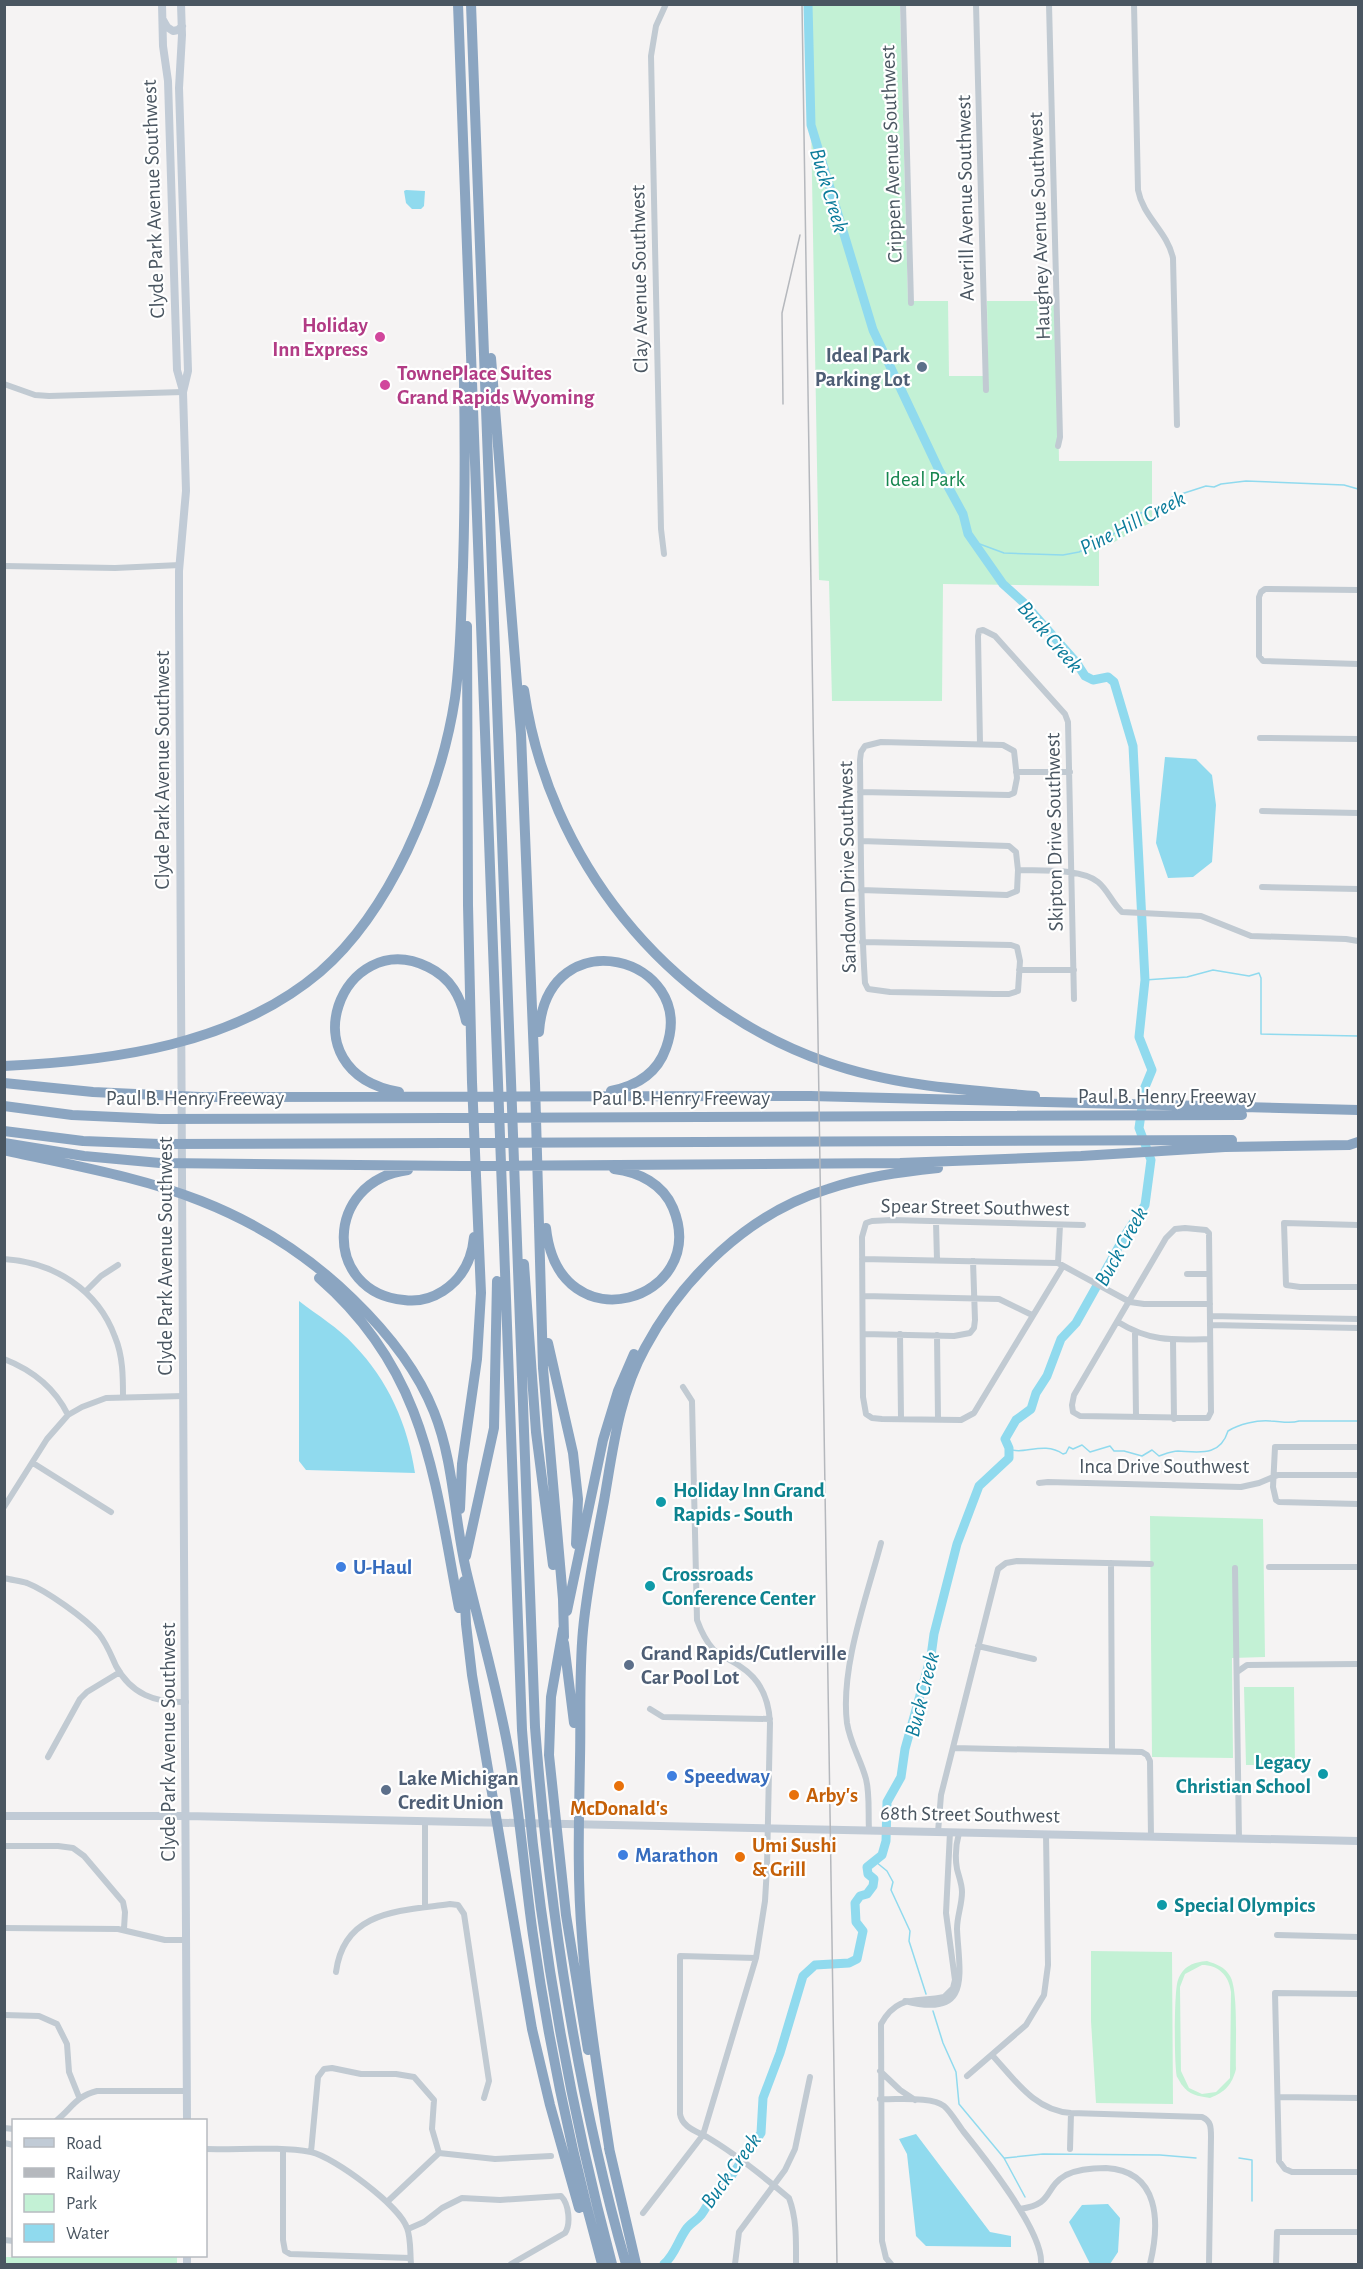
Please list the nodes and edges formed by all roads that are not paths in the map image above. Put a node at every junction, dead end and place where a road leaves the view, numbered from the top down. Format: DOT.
graph roads {
  1 [pos="162,4"];
  2 [pos="181,4"];
  3 [pos="458,4"];
  4 [pos="471,4"];
  5 [pos="478,4"];
  6 [pos="666,4"];
  7 [pos="903,4"];
  8 [pos="976,4"];
  9 [pos="1049,4"];
  10 [pos="1134,4"];
  11 [pos="162,17"];
  12 [pos="182,26"];
  13 [pos="475,98"];
  14 [pos="169,106"];
  15 [pos="180,120"];
  16 [pos="464,165"];
  17 [pos="480,235"];
  18 [pos="911,303"];
  19 [pos="4,384"];
  20 [pos="986,390"];
  21 [pos="183,392"];
  22 [pos="1177,425"];
  23 [pos="1058,446"];
  24 [pos="465,509"];
  25 [pos="664,554"];
  26 [pos="180,565"];
  27 [pos="4,567"];
  28 [pos="1359,590"];
  29 [pos="510,592"];
  30 [pos="1359,664"];
  31 [pos="1260,738"];
  32 [pos="1359,739"];
  33 [pos="980,744"];
  34 [pos="1016,772"];
  35 [pos="1070,772"];
  36 [pos="860,792"];
  37 [pos="1262,811"];
  38 [pos="1359,813"];
  39 [pos="861,841"];
  40 [pos="1018,870"];
  41 [pos="1071,872"];
  42 [pos="1262,887"];
  43 [pos="1359,889"];
  44 [pos="861,890"];
  45 [pos="1359,941"];
  46 [pos="862,942"];
  47 [pos="1019,970"];
  48 [pos="1074,970"];
  49 [pos="1074,999"];
  50 [pos="4,1066"];
  51 [pos="472,1082"];
  52 [pos="4,1083"];
  53 [pos="536,1083"];
  54 [pos="459,1095"];
  55 [pos="552,1095"];
  56 [pos="4,1106"];
  57 [pos="1102,1107"];
  58 [pos="1225,1112"];
  59 [pos="1359,1112"];
  60 [pos="4,1131"];
  61 [pos="512,1133"];
  62 [pos="1359,1142"];
  63 [pos="4,1143"];
  64 [pos="1225,1144"];
  65 [pos="4,1150"];
  66 [pos="1081,1156"];
  67 [pos="554,1165"];
  68 [pos="462,1166"];
  69 [pos="538,1175"];
  70 [pos="500,1176"];
  71 [pos="477,1179"];
  72 [pos="936,1221"];
  73 [pos="1060,1225"];
  74 [pos="1083,1225"];
  75 [pos="1359,1225"];
  76 [pos="271,1237"];
  77 [pos="862,1258"];
  78 [pos="4,1259"];
  79 [pos="937,1260"];
  80 [pos="709,1262"];
  81 [pos="974,1262"];
  82 [pos="1061,1264"];
  83 [pos="118,1265"];
  84 [pos="1187,1274"];
  85 [pos="1209,1274"];
  86 [pos="1359,1287"];
  87 [pos="86,1291"];
  88 [pos="542,1292"];
  89 [pos="863,1296"];
  90 [pos="975,1299"];
  91 [pos="1130,1302"];
  92 [pos="1210,1304"];
  93 [pos="1032,1315"];
  94 [pos="1210,1316"];
  95 [pos="1359,1319"];
  96 [pos="1118,1322"];
  97 [pos="1210,1325"];
  98 [pos="1359,1328"];
  99 [pos="1135,1333"];
  100 [pos="863,1334"];
  101 [pos="900,1334"];
  102 [pos="937,1335"];
  103 [pos="1210,1339"];
  104 [pos="1173,1340"];
  105 [pos="4,1359"];
  106 [pos="683,1387"];
  107 [pos="183,1396"];
  108 [pos="123,1397"];
  109 [pos="68,1415"];
  110 [pos="901,1418"];
  111 [pos="1136,1418"];
  112 [pos="938,1419"];
  113 [pos="1174,1419"];
  114 [pos="1359,1447"];
  115 [pos="33,1463"];
  116 [pos="1359,1475"];
  117 [pos="1274,1476"];
  118 [pos="1039,1484"];
  119 [pos="1359,1504"];
  120 [pos="4,1507"];
  121 [pos="111,1512"];
  122 [pos="881,1543"];
  123 [pos="1111,1563"];
  124 [pos="1150,1564"];
  125 [pos="1269,1567"];
  126 [pos="1359,1567"];
  127 [pos="1235,1568"];
  128 [pos="4,1578"];
  129 [pos="467,1586"];
  130 [pos="562,1638"];
  131 [pos="978,1646"];
  132 [pos="1034,1659"];
  133 [pos="1359,1664"];
  134 [pos="120,1672"];
  135 [pos="1237,1672"];
  136 [pos="472,1675"];
  137 [pos="186,1702"];
  138 [pos="650,1709"];
  139 [pos="770,1719"];
  140 [pos="953,1748"];
  141 [pos="1112,1750"];
  142 [pos="48,1757"];
  143 [pos="580,1777"];
  144 [pos="4,1816"];
  145 [pos="186,1816"];
  146 [pos="425,1821"];
  147 [pos="502,1822"];
  148 [pos="580,1824"];
  149 [pos="769,1827"];
  150 [pos="872,1830"];
  151 [pos="938,1832"];
  152 [pos="954,1833"];
  153 [pos="1046,1834"];
  154 [pos="1151,1837"];
  155 [pos="1239,1839"];
  156 [pos="1359,1841"];
  157 [pos="4,1846"];
  158 [pos="425,1907"];
  159 [pos="946,1912"];
  160 [pos="958,1914"];
  161 [pos="4,1928"];
  162 [pos="124,1929"];
  163 [pos="1277,1935"];
  164 [pos="1359,1937"];
  165 [pos="186,1940"];
  166 [pos="756,1958"];
  167 [pos="336,1972"];
  168 [pos="955,1990"];
  169 [pos="1359,1994"];
  170 [pos="4,2015"];
  171 [pos="992,2055"];
  172 [pos="880,2071"];
  173 [pos="968,2076"];
  174 [pos="810,2077"];
  175 [pos="187,2091"];
  176 [pos="78,2097"];
  177 [pos="1278,2097"];
  178 [pos="484,2098"];
  179 [pos="880,2098"];
  180 [pos="1359,2098"];
  181 [pos="915,2100"];
  182 [pos="1071,2113"];
  183 [pos="59,2119"];
  184 [pos="187,2119"];
  185 [pos="703,2135"];
  186 [pos="207,2149"];
  187 [pos="1070,2149"];
  188 [pos="283,2150"];
  189 [pos="311,2152"];
  190 [pos="439,2153"];
  191 [pos="610,2153"];
  192 [pos="551,2156"];
  193 [pos="1359,2172"];
  194 [pos="773,2185"];
  195 [pos="387,2202"];
  196 [pos="1020,2209"];
  197 [pos="643,2213"];
  198 [pos="408,2229"];
  199 [pos="1359,2232"];
  200 [pos="411,2261"];
  201 [pos="511,2265"];
  202 [pos="596,2265"];
  203 [pos="602,2265"];
  204 [pos="612,2265"];
  205 [pos="626,2265"];
  206 [pos="636,2265"];
  207 [pos="735,2265"];
  208 [pos="796,2265"];
  209 [pos="891,2265"];
  210 [pos="1041,2265"];
  211 [pos="1150,2265"];
  212 [pos="1209,2265"];
  213 [pos="1276,2265"];
  1 -- 11 [label="main road, Clyde Park Avenue Southwest"];
  2 -- 12 [label="main road, Clyde Park Avenue Southwest"];
  3 -- 16 [label="highway"];
  4 -- 13 [label="highway"];
  5 -- 13 [label="highway"];
  6 -- 25 [label="street, Clay Avenue Southwest"];
  7 -- 18 [label="street, Crippen Avenue Southwest"];
  8 -- 20 [label="street, Averill Avenue Southwest"];
  9 -- 23 [label="street, Haughey Avenue Southwest"];
  10 -- 22 [label="street"];
  11 -- 12 [label="main road"];
  11 -- 14 [label="main road, Clyde Park Avenue Southwest"];
  12 -- 15 [label="main road, Clyde Park Avenue Southwest"];
  13 -- 17 [label="highway"];
  14 -- 15 [label="main road"];
  14 -- 21 [label="main road, Clyde Park Avenue Southwest"];
  15 -- 21 [label="main road, Clyde Park Avenue Southwest"];
  16 -- 24 [label="highway"];
  16 -- 70 [label="highway"];
  17 -- 29 [label="highway"];
  17 -- 61 [label="highway"];
  19 -- 21 [label="street"];
  21 -- 26 [label="main road, Clyde Park Avenue Southwest"];
  24 -- 50 [label="highway"];
  24 -- 51 [label="highway"];
  26 -- 27 [label="street"];
  26 -- 107 [label="main road, Clyde Park Avenue Southwest"];
  28 -- 30 [label="street"];
  29 -- 53 [label="highway"];
  29 -- 57 [label="highway"];
  31 -- 32 [label="street"];
  33 -- 34 [label="street"];
  33 -- 35 [label="street, Skipton Drive Southwest"];
  33 -- 36 [label="street, Sandown Drive Southwest"];
  34 -- 35 [label="street"];
  34 -- 36 [label="street"];
  35 -- 41 [label="street, Skipton Drive Southwest"];
  36 -- 39 [label="street, Sandown Drive Southwest"];
  37 -- 38 [label="street"];
  39 -- 40 [label="street"];
  39 -- 44 [label="street, Sandown Drive Southwest"];
  40 -- 41 [label="street"];
  40 -- 44 [label="street"];
  41 -- 45 [label="street"];
  41 -- 48 [label="street, Skipton Drive Southwest"];
  42 -- 43 [label="street"];
  44 -- 46 [label="street, Sandown Drive Southwest"];
  46 -- 47 [label="street"];
  46 -- 47 [label="street, Sandown Drive Southwest"];
  47 -- 48 [label="street"];
  48 -- 49 [label="street, Skipton Drive Southwest"];
  51 -- 54 [label="highway"];
  51 -- 71 [label="highway"];
  52 -- 54 [label="highway"];
  53 -- 55 [label="highway"];
  53 -- 69 [label="highway"];
  54 -- 55 [label="highway"];
  55 -- 57 [label="highway"];
  56 -- 57 [label="highway, Paul B. Henry Freeway"];
  57 -- 58 [label="highway, Paul B. Henry Freeway"];
  57 -- 58 [label="highway"];
  58 -- 59 [label="highway"];
  60 -- 64 [label="highway, Paul B. Henry Freeway"];
  61 -- 130 [label="highway"];
  61 -- 205 [label="highway"];
  62 -- 64 [label="highway"];
  63 -- 68 [label="highway"];
  64 -- 66 [label="highway"];
  65 -- 76 [label="highway"];
  66 -- 67 [label="highway"];
  66 -- 80 [label="highway"];
  67 -- 68 [label="highway"];
  67 -- 69 [label="highway"];
  68 -- 71 [label="highway"];
  69 -- 88 [label="highway"];
  70 -- 129 [label="highway"];
  70 -- 204 [label="highway"];
  71 -- 129 [label="highway"];
  72 -- 73 [label="street, Spear Street Southwest"];
  72 -- 77 [label="street, Spear Street Southwest"];
  72 -- 79 [label="street"];
  73 -- 74 [label="street, Spear Street Southwest"];
  73 -- 82 [label="street"];
  75 -- 86 [label="street"];
  76 -- 129 [label="highway"];
  76 -- 136 [label="highway"];
  77 -- 79 [label="street"];
  77 -- 89 [label="street"];
  78 -- 87 [label="street"];
  79 -- 81 [label="street"];
  80 -- 130 [label="highway"];
  80 -- 143 [label="highway"];
  81 -- 82 [label="street"];
  81 -- 90 [label="street"];
  82 -- 91 [label="street"];
  82 -- 93 [label="street"];
  83 -- 87 [label="street"];
  84 -- 85 [label="street"];
  85 -- 91 [label="street"];
  85 -- 92 [label="street"];
  87 -- 108 [label="street"];
  88 -- 130 [label="highway"];
  88 -- 130 [label="highway"];
  89 -- 90 [label="street"];
  89 -- 100 [label="street"];
  90 -- 93 [label="street"];
  90 -- 102 [label="street"];
  91 -- 92 [label="street"];
  91 -- 96 [label="street"];
  92 -- 94 [label="street"];
  93 -- 112 [label="street"];
  94 -- 95 [label="street"];
  94 -- 97 [label="street"];
  96 -- 99 [label="street"];
  96 -- 111 [label="street"];
  97 -- 98 [label="street"];
  97 -- 103 [label="street"];
  99 -- 104 [label="street"];
  99 -- 111 [label="street"];
  100 -- 101 [label="street"];
  100 -- 110 [label="street"];
  101 -- 102 [label="street"];
  101 -- 110 [label="street"];
  102 -- 112 [label="street"];
  103 -- 104 [label="street"];
  103 -- 113 [label="street"];
  104 -- 113 [label="street"];
  105 -- 109 [label="street"];
  106 -- 139 [label="street"];
  107 -- 108 [label="street"];
  107 -- 137 [label="main road, Clyde Park Avenue Southwest"];
  108 -- 109 [label="street"];
  109 -- 115 [label="street"];
  110 -- 112 [label="street"];
  111 -- 113 [label="street"];
  114 -- 117 [label="street"];
  115 -- 120 [label="street"];
  115 -- 121 [label="street"];
  116 -- 117 [label="street, Inca Drive Southwest"];
  117 -- 118 [label="street, Inca Drive Southwest"];
  117 -- 119 [label="street"];
  122 -- 150 [label="street"];
  123 -- 124 [label="street"];
  123 -- 131 [label="street"];
  123 -- 141 [label="street"];
  125 -- 126 [label="street"];
  127 -- 135 [label="street"];
  128 -- 134 [label="street"];
  129 -- 136 [label="highway"];
  129 -- 203 [label="highway"];
  130 -- 143 [label="highway"];
  130 -- 191 [label="highway"];
  131 -- 132 [label="street"];
  131 -- 140 [label="street"];
  133 -- 135 [label="street"];
  134 -- 137 [label="street"];
  134 -- 142 [label="street"];
  135 -- 155 [label="street"];
  136 -- 147 [label="highway"];
  137 -- 145 [label="main road, Clyde Park Avenue Southwest"];
  138 -- 139 [label="street"];
  139 -- 149 [label="street"];
  140 -- 141 [label="street"];
  140 -- 151 [label="street"];
  141 -- 154 [label="street"];
  143 -- 148 [label="highway"];
  144 -- 145 [label="main road, 68th Street Southwest"];
  145 -- 146 [label="main road, 68th Street Southwest"];
  145 -- 165 [label="main road, Clyde Park Avenue Southwest"];
  146 -- 147 [label="main road, 68th Street Southwest"];
  146 -- 158 [label="street"];
  147 -- 148 [label="main road, 68th Street Southwest"];
  147 -- 202 [label="highway"];
  148 -- 149 [label="main road, 68th Street Southwest"];
  148 -- 191 [label="highway"];
  149 -- 150 [label="main road, 68th Street Southwest"];
  149 -- 166 [label="street"];
  150 -- 151 [label="main road, 68th Street Southwest"];
  151 -- 152 [label="main road, 68th Street Southwest"];
  152 -- 153 [label="main road, 68th Street Southwest"];
  152 -- 159 [label="street"];
  152 -- 160 [label="street"];
  153 -- 154 [label="main road, 68th Street Southwest"];
  153 -- 171 [label="street"];
  154 -- 155 [label="main road, 68th Street Southwest"];
  155 -- 156 [label="main road, 68th Street Southwest"];
  157 -- 162 [label="street"];
  158 -- 167 [label="street"];
  158 -- 178 [label="street"];
  159 -- 160 [label="street"];
  159 -- 168 [label="street"];
  160 -- 168 [label="street"];
  161 -- 162 [label="street"];
  162 -- 165 [label="street"];
  163 -- 164 [label="street"];
  165 -- 175 [label="main road, Clyde Park Avenue Southwest"];
  166 -- 185 [label="street"];
  166 -- 185 [label="street"];
  168 -- 172 [label="street"];
  169 -- 177 [label="street"];
  170 -- 176 [label="street"];
  171 -- 173 [label="street"];
  171 -- 182 [label="street"];
  172 -- 179 [label="street"];
  172 -- 181 [label="street"];
  174 -- 194 [label="street"];
  175 -- 176 [label="street"];
  175 -- 184 [label="main road, Clyde Park Avenue Southwest"];
  176 -- 183 [label="street"];
  177 -- 180 [label="street"];
  177 -- 193 [label="street"];
  179 -- 181 [label="street"];
  179 -- 209 [label="street"];
  181 -- 196 [label="street"];
  182 -- 187 [label="street"];
  182 -- 212 [label="street"];
  185 -- 194 [label="street"];
  185 -- 197 [label="street"];
  186 -- 188 [label="street"];
  188 -- 189 [label="street"];
  188 -- 200 [label="street"];
  189 -- 190 [label="street"];
  189 -- 195 [label="street"];
  190 -- 192 [label="street"];
  190 -- 195 [label="street"];
  191 -- 206 [label="highway"];
  194 -- 207 [label="street"];
  194 -- 208 [label="street"];
  195 -- 198 [label="street"];
  196 -- 210 [label="street"];
  196 -- 211 [label="street"];
  198 -- 200 [label="street"];
  198 -- 201 [label="street"];
  199 -- 213 [label="street"];
}
